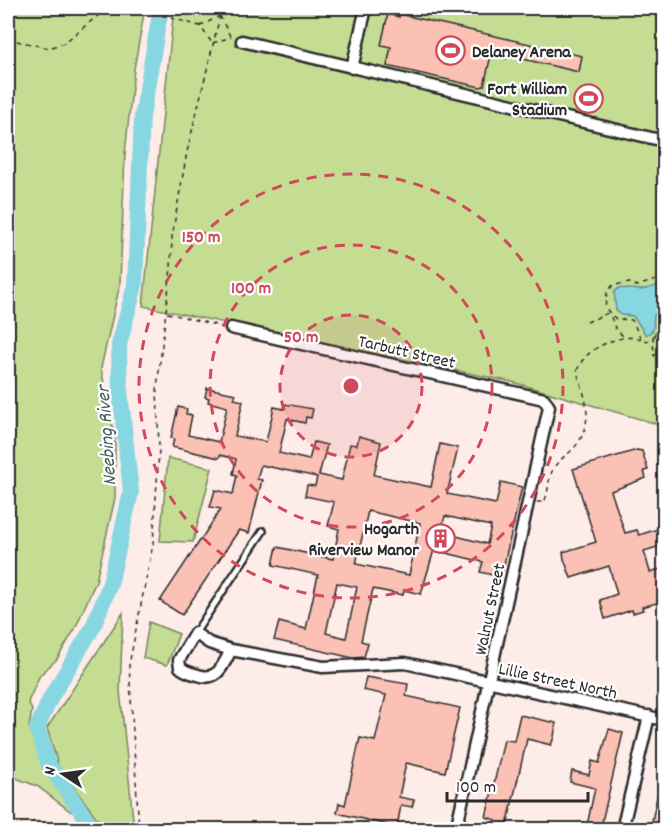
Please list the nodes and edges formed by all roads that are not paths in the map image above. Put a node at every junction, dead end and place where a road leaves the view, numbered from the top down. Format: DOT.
graph roads {
  1 [pos="366,8"];
  2 [pos="242,41"];
  3 [pos="352,68"];
  4 [pos="664,141"];
  5 [pos="231,328"];
  6 [pos="542,399"];
  7 [pos="263,531"];
  8 [pos="195,633"];
  9 [pos="231,650"];
  10 [pos="490,683"];
  11 [pos="649,716"];
  12 [pos="664,720"];
  13 [pos="456,830"];
  14 [pos="622,830"];
  1 -- 3 [label="street"];
  2 -- 3 [label="street"];
  3 -- 4 [label="street"];
  5 -- 6 [label="street, Tarbutt Street"];
  6 -- 10 [label="street, Walnut Street"];
  7 -- 8 [label="lane"];
  8 -- 9 [label="street, Lillie Street North"];
  8 -- 9 [label="street"];
  9 -- 10 [label="street, Lillie Street North"];
  10 -- 11 [label="street, Lillie Street North"];
  10 -- 13 [label="street, Walnut Street"];
  11 -- 12 [label="street, Lillie Street North"];
  11 -- 14 [label="street"];
}
